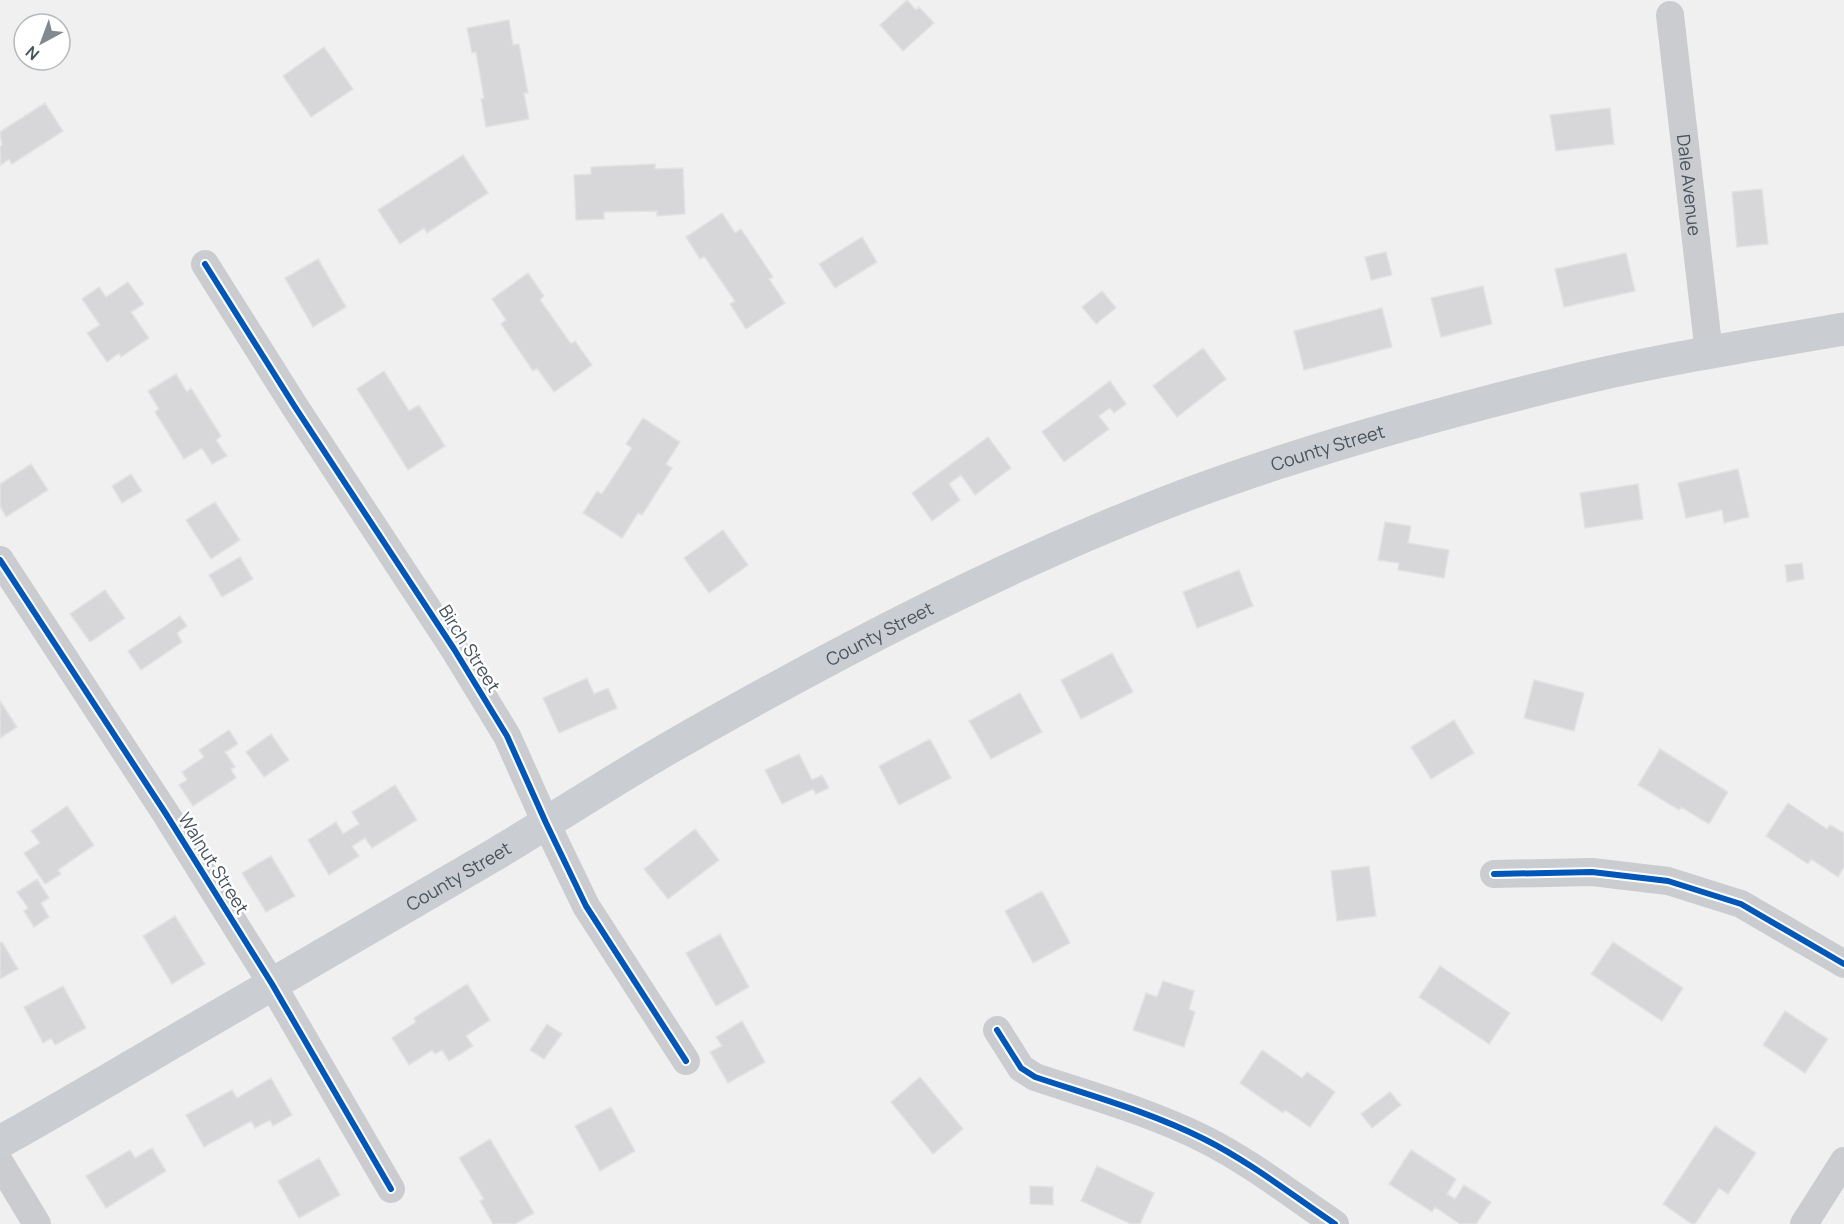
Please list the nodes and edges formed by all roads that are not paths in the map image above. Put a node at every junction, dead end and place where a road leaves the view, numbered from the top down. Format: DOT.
graph roads {
  1 [pos="1670,15"];
  2 [pos="205,264"];
  3 [pos="1844,329"];
  4 [pos="1709,353"];
  5 [pos="0,560"];
  6 [pos="546,823"];
  7 [pos="1494,874"];
  8 [pos="1844,964"];
  9 [pos="272,984"];
  10 [pos="997,1030"];
  11 [pos="686,1061"];
  12 [pos="0,1142"];
  13 [pos="1844,1161"];
  14 [pos="0,1162"];
  15 [pos="391,1189"];
  16 [pos="37,1224"];
  17 [pos="1335,1224"];
  18 [pos="1804,1224"];
  1 -- 4 [label="street, Dale Avenue"];
  2 -- 6 [label="street, Birch Street"];
  3 -- 4 [label="main road, County Street"];
  4 -- 6 [label="main road, County Street"];
  5 -- 9 [label="street, Walnut Street"];
  6 -- 9 [label="main road, County Street"];
  6 -- 11 [label="street, Birch Street"];
  7 -- 8 [label="street"];
  9 -- 12 [label="main road, County Street"];
  9 -- 15 [label="street, Walnut Street"];
  10 -- 17 [label="street"];
  13 -- 18 [label="street"];
  14 -- 16 [label="street"];
}
